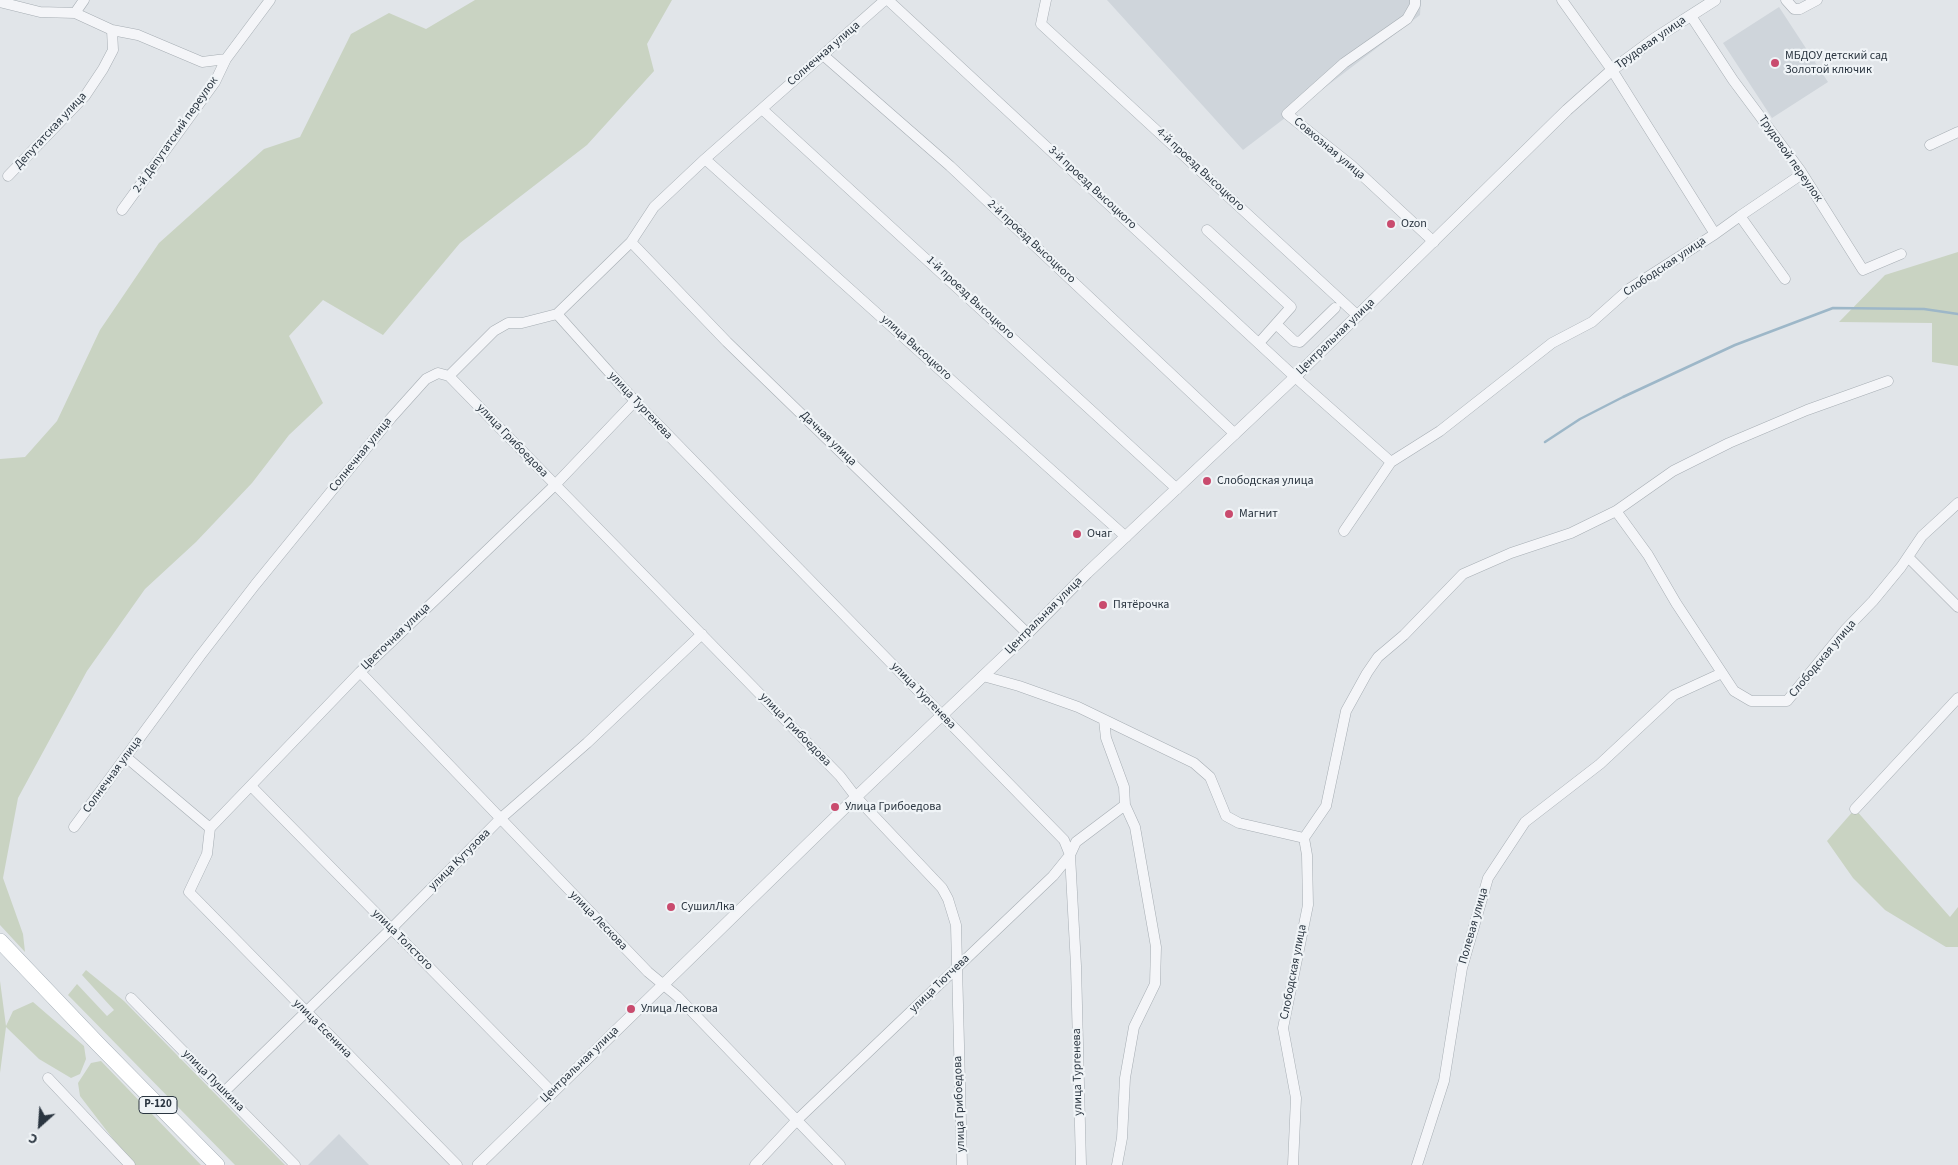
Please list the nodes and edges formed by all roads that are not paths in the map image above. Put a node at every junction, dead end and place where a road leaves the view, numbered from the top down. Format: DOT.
graph roads {
  1 [pos="84,0"];
  2 [pos="270,0"];
  3 [pos="887,0"];
  4 [pos="1046,0"];
  5 [pos="1415,0"];
  6 [pos="1562,0"];
  7 [pos="1715,0"];
  8 [pos="1786,0"];
  9 [pos="1817,0"];
  10 [pos="0,2"];
  11 [pos="74,13"];
  12 [pos="1690,16"];
  13 [pos="112,30"];
  14 [pos="823,55"];
  15 [pos="226,59"];
  16 [pos="1612,70"];
  17 [pos="762,109"];
  18 [pos="1958,132"];
  19 [pos="1930,145"];
  20 [pos="705,159"];
  21 [pos="1802,174"];
  22 [pos="8,176"];
  23 [pos="122,210"];
  24 [pos="1740,216"];
  25 [pos="1207,230"];
  26 [pos="1715,234"];
  27 [pos="631,242"];
  28 [pos="1434,242"];
  29 [pos="1901,254"];
  30 [pos="1785,278"];
  31 [pos="1335,308"];
  32 [pos="557,314"];
  33 [pos="1358,316"];
  34 [pos="1276,324"];
  35 [pos="1259,343"];
  36 [pos="449,376"];
  37 [pos="1295,377"];
  38 [pos="1888,381"];
  39 [pos="635,402"];
  40 [pos="1235,434"];
  41 [pos="1391,462"];
  42 [pos="555,485"];
  43 [pos="1176,489"];
  44 [pos="1958,503"];
  45 [pos="1616,511"];
  46 [pos="1344,531"];
  47 [pos="1126,537"];
  48 [pos="1908,557"];
  49 [pos="1958,607"];
  50 [pos="1027,633"];
  51 [pos="702,634"];
  52 [pos="360,672"];
  53 [pos="1722,673"];
  54 [pos="983,676"];
  55 [pos="1958,698"];
  56 [pos="942,715"];
  57 [pos="1104,720"];
  58 [pos="126,757"];
  59 [pos="252,787"];
  60 [pos="856,797"];
  61 [pos="1125,804"];
  62 [pos="1855,809"];
  63 [pos="500,819"];
  64 [pos="74,827"];
  65 [pos="210,828"];
  66 [pos="1304,838"];
  67 [pos="1070,855"];
  68 [pos="391,929"];
  69 [pos="0,941"];
  70 [pos="956,969"];
  71 [pos="664,984"];
  72 [pos="131,998"];
  73 [pos="306,1012"];
  74 [pos="48,1078"];
  75 [pos="224,1092"];
  76 [pos="552,1092"];
  77 [pos="797,1120"];
  78 [pos="130,1165"];
  79 [pos="217,1165"];
  80 [pos="294,1165"];
  81 [pos="457,1165"];
  82 [pos="478,1165"];
  83 [pos="754,1165"];
  84 [pos="840,1165"];
  85 [pos="962,1165"];
  86 [pos="1081,1165"];
  87 [pos="1117,1165"];
  88 [pos="1293,1165"];
  89 [pos="1417,1165"];
  1 -- 11 [label="street"];
  2 -- 15 [label="street"];
  3 -- 14 [label="street, Солнечная улица"];
  3 -- 35 [label="street, 3-й проезд Высоцкого"];
  4 -- 33 [label="street, 4-й проезд Высоцкого"];
  5 -- 28 [label="street, Совхозная улица"];
  6 -- 16 [label="street"];
  7 -- 12 [label="street, Трудовая улица"];
  8 -- 9 [label="street"];
  10 -- 11 [label="street"];
  11 -- 13 [label="street"];
  12 -- 16 [label="street, Трудовая улица"];
  12 -- 21 [label="street, Трудовой переулок"];
  13 -- 15 [label="street"];
  13 -- 22 [label="street, Депутатская улица"];
  14 -- 17 [label="street, Солнечная улица"];
  14 -- 40 [label="street, 2-й проезд Высоцкого"];
  15 -- 23 [label="street, 2-й Депутатский переулок"];
  16 -- 26 [label="street"];
  16 -- 28 [label="street, Центральная улица"];
  17 -- 20 [label="street, Солнечная улица"];
  17 -- 43 [label="street, 1-й проезд Высоцкого"];
  18 -- 19 [label="street"];
  20 -- 27 [label="street"];
  20 -- 47 [label="street, улица Высоцкого"];
  21 -- 24 [label="street"];
  21 -- 29 [label="street, Трудовой переулок"];
  24 -- 26 [label="street"];
  24 -- 30 [label="street"];
  25 -- 34 [label="street"];
  26 -- 41 [label="street, Слободская улица"];
  27 -- 32 [label="street"];
  27 -- 50 [label="street, Дачная улица"];
  28 -- 33 [label="street, Центральная улица"];
  31 -- 34 [label="street"];
  32 -- 36 [label="street"];
  32 -- 39 [label="street, улица Тургенева"];
  33 -- 37 [label="street, Центральная улица"];
  34 -- 35 [label="street"];
  35 -- 37 [label="street, 3-й проезд Высоцкого"];
  36 -- 42 [label="street, улица Грибоедова"];
  36 -- 58 [label="street, Солнечная улица"];
  37 -- 40 [label="street, Центральная улица"];
  37 -- 41 [label="street, 3-й проезд Высоцкого"];
  38 -- 45 [label="street"];
  39 -- 42 [label="street, Цветочная улица"];
  39 -- 56 [label="street, улица Тургенева"];
  40 -- 43 [label="street, Центральная улица"];
  41 -- 46 [label="street, Слободская улица"];
  42 -- 51 [label="street, улица Грибоедова"];
  42 -- 52 [label="street, Цветочная улица"];
  43 -- 47 [label="street, Центральная улица"];
  44 -- 48 [label="street, Слободская улица"];
  45 -- 53 [label="street, Слободская улица"];
  45 -- 66 [label="street"];
  47 -- 50 [label="street, Центральная улица"];
  48 -- 49 [label="street"];
  48 -- 53 [label="street, Слободская улица"];
  50 -- 54 [label="street, Центральная улица"];
  51 -- 60 [label="street, улица Грибоедова"];
  51 -- 63 [label="street, улица Кутузова"];
  52 -- 59 [label="street, Цветочная улица"];
  52 -- 63 [label="street, улица Лескова"];
  53 -- 89 [label="street, Полевая улица"];
  54 -- 56 [label="street, Центральная улица"];
  54 -- 57 [label="street"];
  55 -- 62 [label="street"];
  56 -- 60 [label="street, Центральная улица"];
  56 -- 67 [label="street, улица Тургенева"];
  57 -- 61 [label="street"];
  57 -- 66 [label="street"];
  58 -- 64 [label="street, Солнечная улица"];
  58 -- 65 [label="street"];
  59 -- 65 [label="street, Цветочная улица"];
  59 -- 68 [label="street, улица Толстого"];
  60 -- 70 [label="street, улица Грибоедова"];
  60 -- 71 [label="street, Центральная улица"];
  61 -- 67 [label="street, улица Тютчева"];
  61 -- 87 [label="street"];
  63 -- 68 [label="street, улица Кутузова"];
  63 -- 71 [label="street, улица Лескова"];
  65 -- 73 [label="street, улица Есенина"];
  66 -- 88 [label="street, Слободская улица"];
  67 -- 70 [label="street, улица Тютчева"];
  67 -- 86 [label="street, улица Тургенева"];
  68 -- 73 [label="street, улица Кутузова"];
  68 -- 76 [label="street, улица Толстого"];
  69 -- 79 [label="main road, Р-120"];
  70 -- 77 [label="street, улица Тютчева"];
  70 -- 85 [label="street, улица Грибоедова"];
  71 -- 76 [label="street, Центральная улица"];
  71 -- 77 [label="street, улица Лескова"];
  72 -- 75 [label="street, улица Пушкина"];
  73 -- 75 [label="street, улица Кутузова"];
  73 -- 81 [label="street, улица Есенина"];
  74 -- 78 [label="street"];
  75 -- 80 [label="street, улица Пушкина"];
  76 -- 82 [label="street, Центральная улица"];
  77 -- 83 [label="street, улица Тютчева"];
  77 -- 84 [label="street, улица Лескова"];
}
